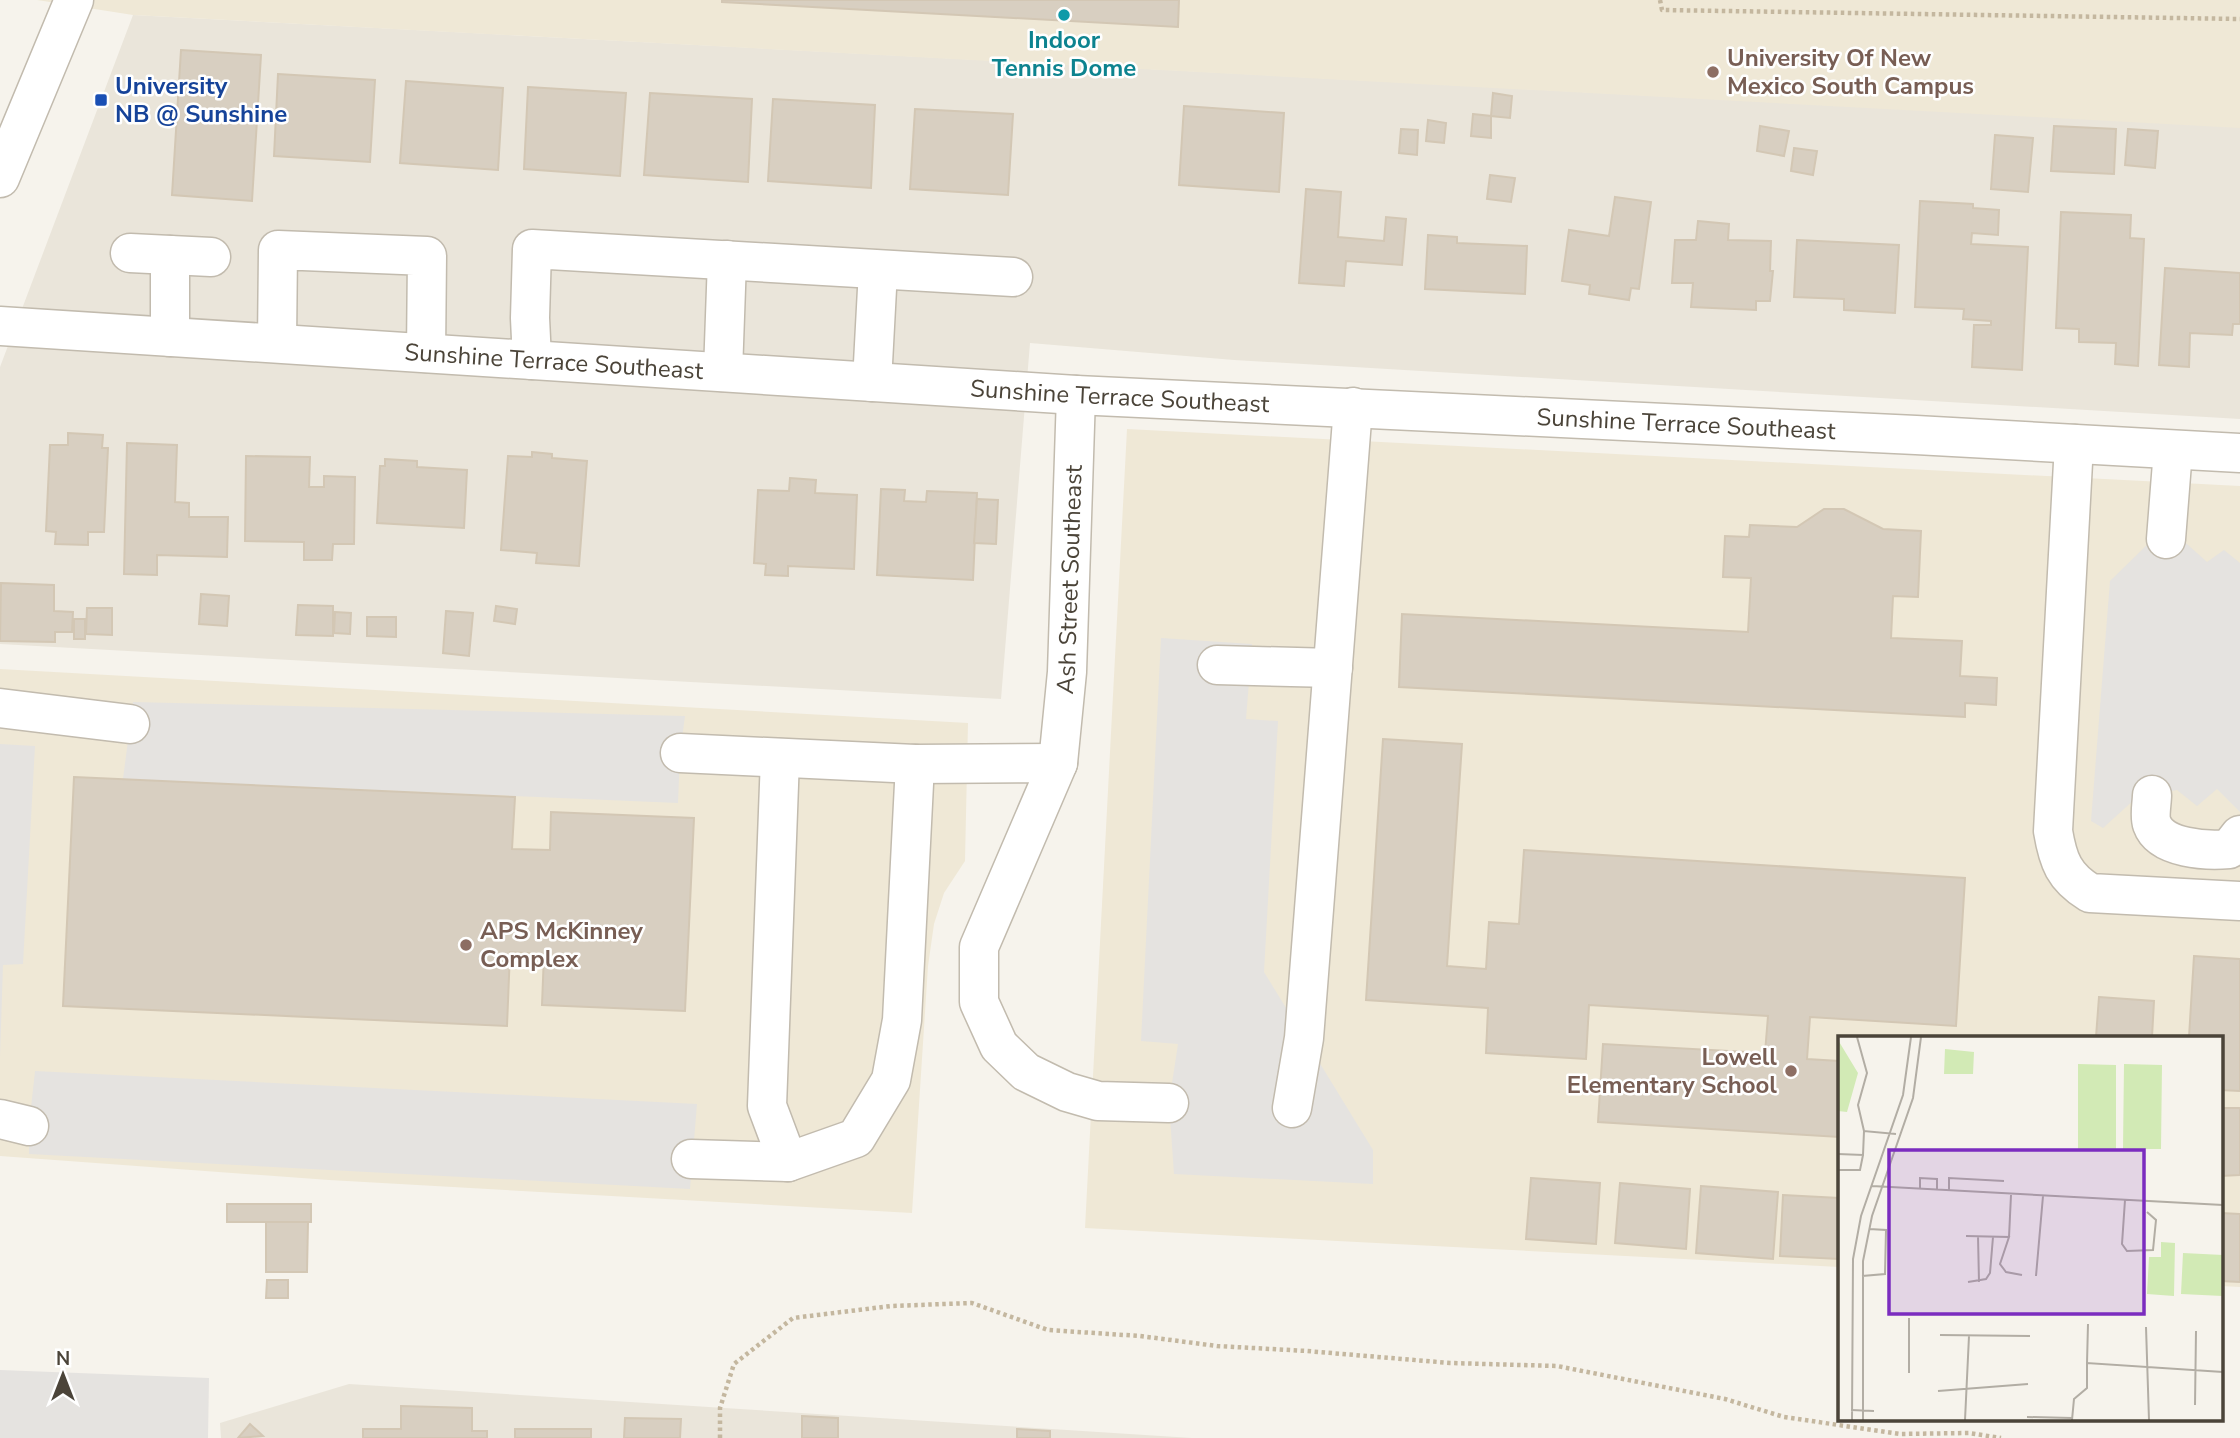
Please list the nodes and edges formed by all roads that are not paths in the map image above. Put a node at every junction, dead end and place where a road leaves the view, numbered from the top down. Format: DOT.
graph roads {
  1 [pos="74,0"];
  2 [pos="0,178"];
  3 [pos="130,253"];
  4 [pos="170,255"];
  5 [pos="211,257"];
  6 [pos="727,260"];
  7 [pos="878,270"];
  8 [pos="1013,277"];
  9 [pos="0,326"];
  10 [pos="170,337"];
  11 [pos="277,343"];
  12 [pos="426,353"];
  13 [pos="532,360"];
  14 [pos="723,372"];
  15 [pos="872,382"];
  16 [pos="1076,395"];
  17 [pos="1353,407"];
  18 [pos="2074,444"];
  19 [pos="2173,450"];
  20 [pos="2240,453"];
  21 [pos="2166,538"];
  22 [pos="1217,665"];
  23 [pos="1333,668"];
  24 [pos="0,708"];
  25 [pos="130,724"];
  26 [pos="680,753"];
  27 [pos="780,758"];
  28 [pos="1058,763"];
  29 [pos="915,764"];
  30 [pos="2152,795"];
  31 [pos="2240,835"];
  32 [pos="2240,901"];
  33 [pos="1169,1103"];
  34 [pos="1292,1108"];
  35 [pos="691,1158"];
  36 [pos="788,1161"];
  1 -- 2 [label="street"];
  3 -- 4 [label="street"];
  4 -- 5 [label="street"];
  4 -- 10 [label="street"];
  6 -- 7 [label="street"];
  6 -- 13 [label="street"];
  6 -- 14 [label="street"];
  7 -- 8 [label="street"];
  7 -- 15 [label="street"];
  9 -- 10 [label="street, Sunshine Terrace Southeast"];
  10 -- 11 [label="street, Sunshine Terrace Southeast"];
  11 -- 12 [label="street, Sunshine Terrace Southeast"];
  11 -- 12 [label="street"];
  12 -- 13 [label="street, Sunshine Terrace Southeast"];
  13 -- 14 [label="street, Sunshine Terrace Southeast"];
  14 -- 15 [label="street, Sunshine Terrace Southeast"];
  15 -- 16 [label="street, Sunshine Terrace Southeast"];
  16 -- 17 [label="street, Sunshine Terrace Southeast"];
  16 -- 28 [label="street, Ash Street Southeast"];
  17 -- 18 [label="street, Sunshine Terrace Southeast"];
  17 -- 23 [label="street"];
  18 -- 19 [label="street, Sunshine Terrace Southeast"];
  18 -- 32 [label="street"];
  19 -- 20 [label="street, Sunshine Terrace Southeast"];
  19 -- 21 [label="street"];
  22 -- 23 [label="street"];
  23 -- 34 [label="street"];
  24 -- 25 [label="street"];
  26 -- 27 [label="street"];
  27 -- 29 [label="street"];
  27 -- 36 [label="street"];
  28 -- 29 [label="street"];
  28 -- 33 [label="street, Ash Street Southeast"];
  29 -- 36 [label="street"];
  30 -- 31 [label="street"];
  35 -- 36 [label="street"];
}
